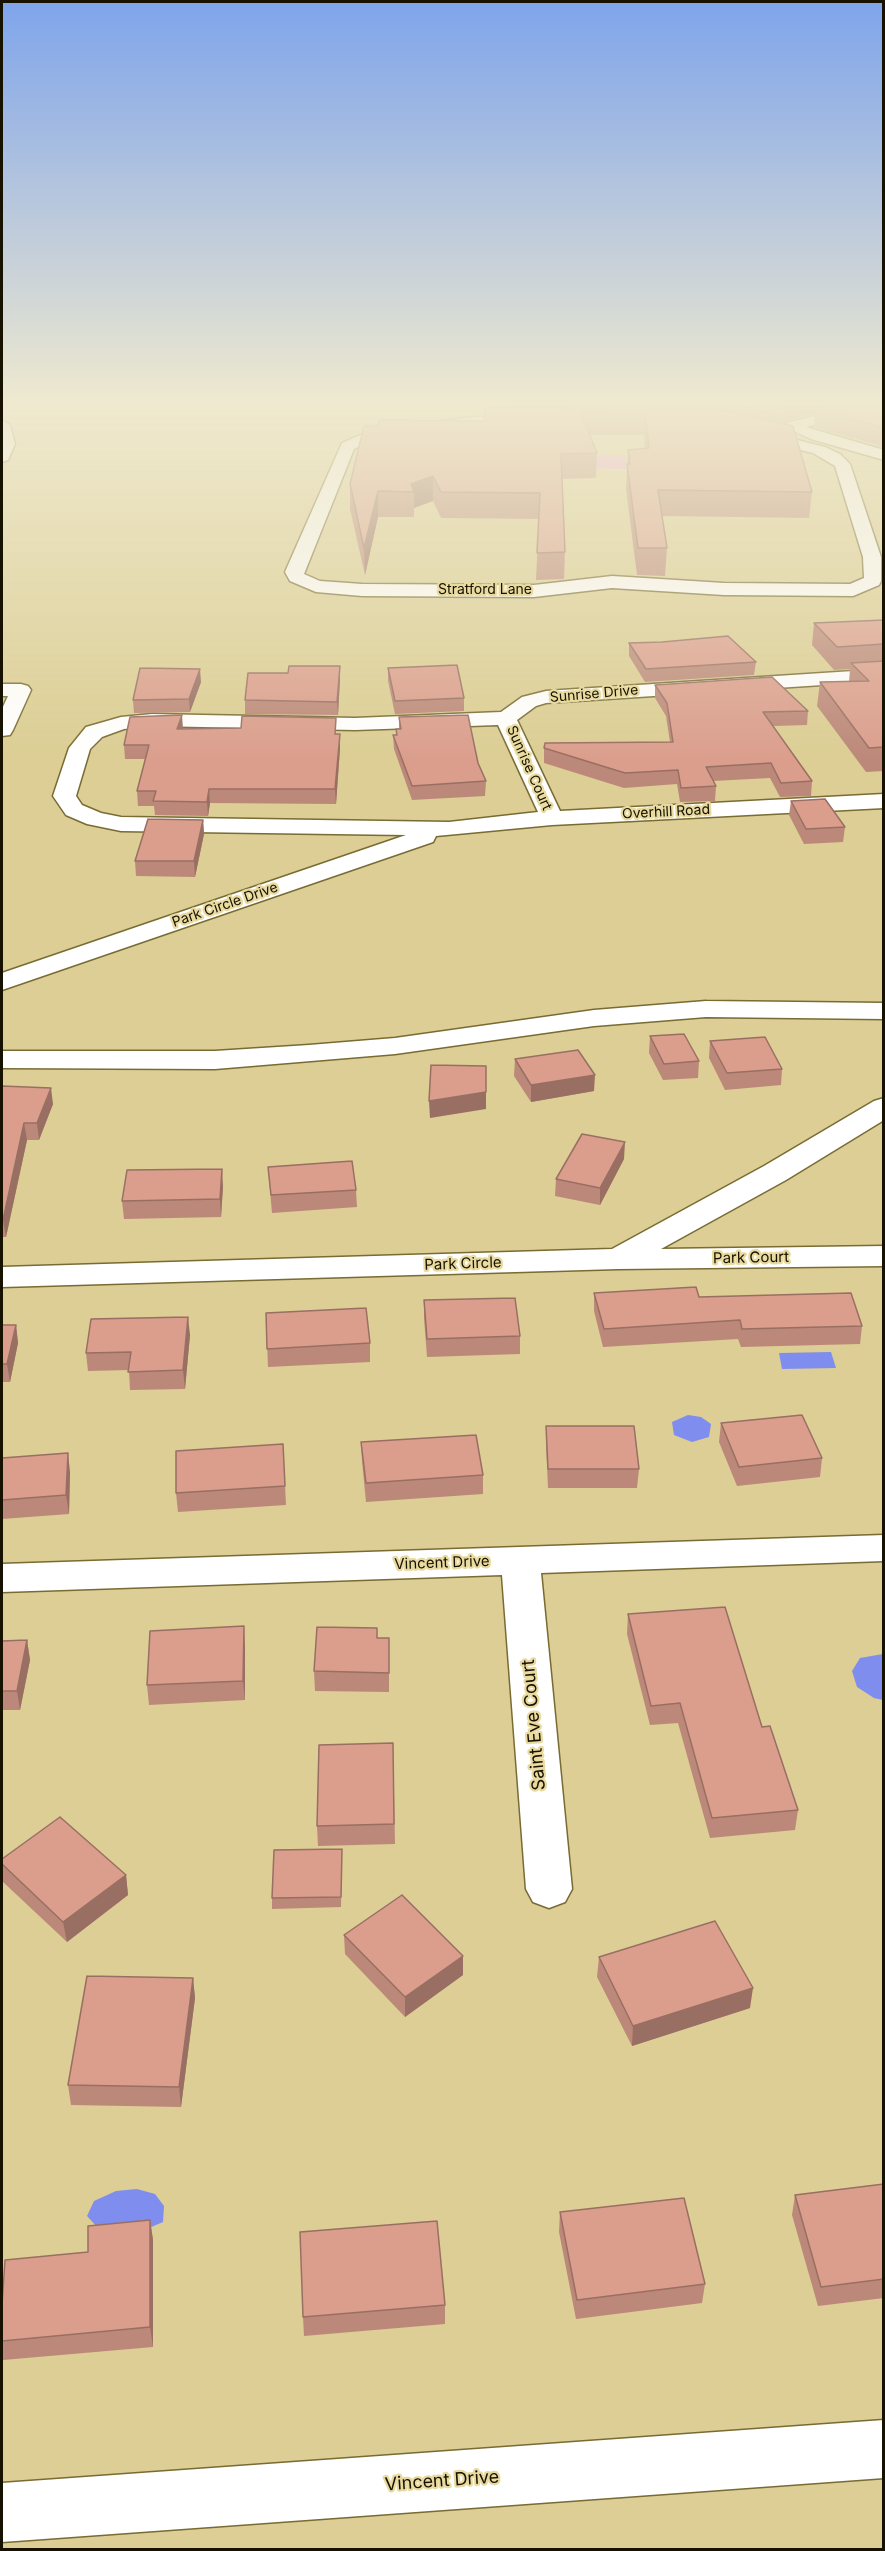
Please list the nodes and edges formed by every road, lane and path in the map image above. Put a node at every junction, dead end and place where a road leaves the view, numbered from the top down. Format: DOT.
graph roads {
  1 [pos="317,522"];
  2 [pos="861,522"];
  3 [pos="884,675"];
  4 [pos="2,690"];
  5 [pos="506,718"];
  6 [pos="2,730"];
  7 [pos="884,801"];
  8 [pos="552,818"];
  9 [pos="449,829"];
  10 [pos="2,982"];
  11 [pos="884,1011"];
  12 [pos="2,1060"];
  13 [pos="884,1107"];
  14 [pos="884,1256"];
  15 [pos="618,1259"];
  16 [pos="2,1277"];
  17 [pos="884,1548"];
  18 [pos="520,1561"];
  19 [pos="2,1578"];
  20 [pos="549,1889"];
  21 [pos="884,2449"];
  22 [pos="2,2513"];
  1 -- 2 [label="street, Stratford Lane"];
  3 -- 5 [label="street, Sunrise Drive"];
  4 -- 6 [label="street"];
  5 -- 8 [label="street, Sunrise Court"];
  5 -- 9 [label="street"];
  7 -- 8 [label="street, Overhill Road"];
  8 -- 9 [label="street, Overhill Road"];
  9 -- 10 [label="street, Park Circle Drive"];
  11 -- 12 [label="street"];
  13 -- 15 [label="street, Park Circle"];
  14 -- 15 [label="street, Park Court"];
  15 -- 16 [label="street, Park Circle"];
  17 -- 18 [label="street, Vincent Drive"];
  18 -- 19 [label="street, Vincent Drive"];
  18 -- 20 [label="street, Saint Eve Court"];
  21 -- 22 [label="street, Vincent Drive"];
}
